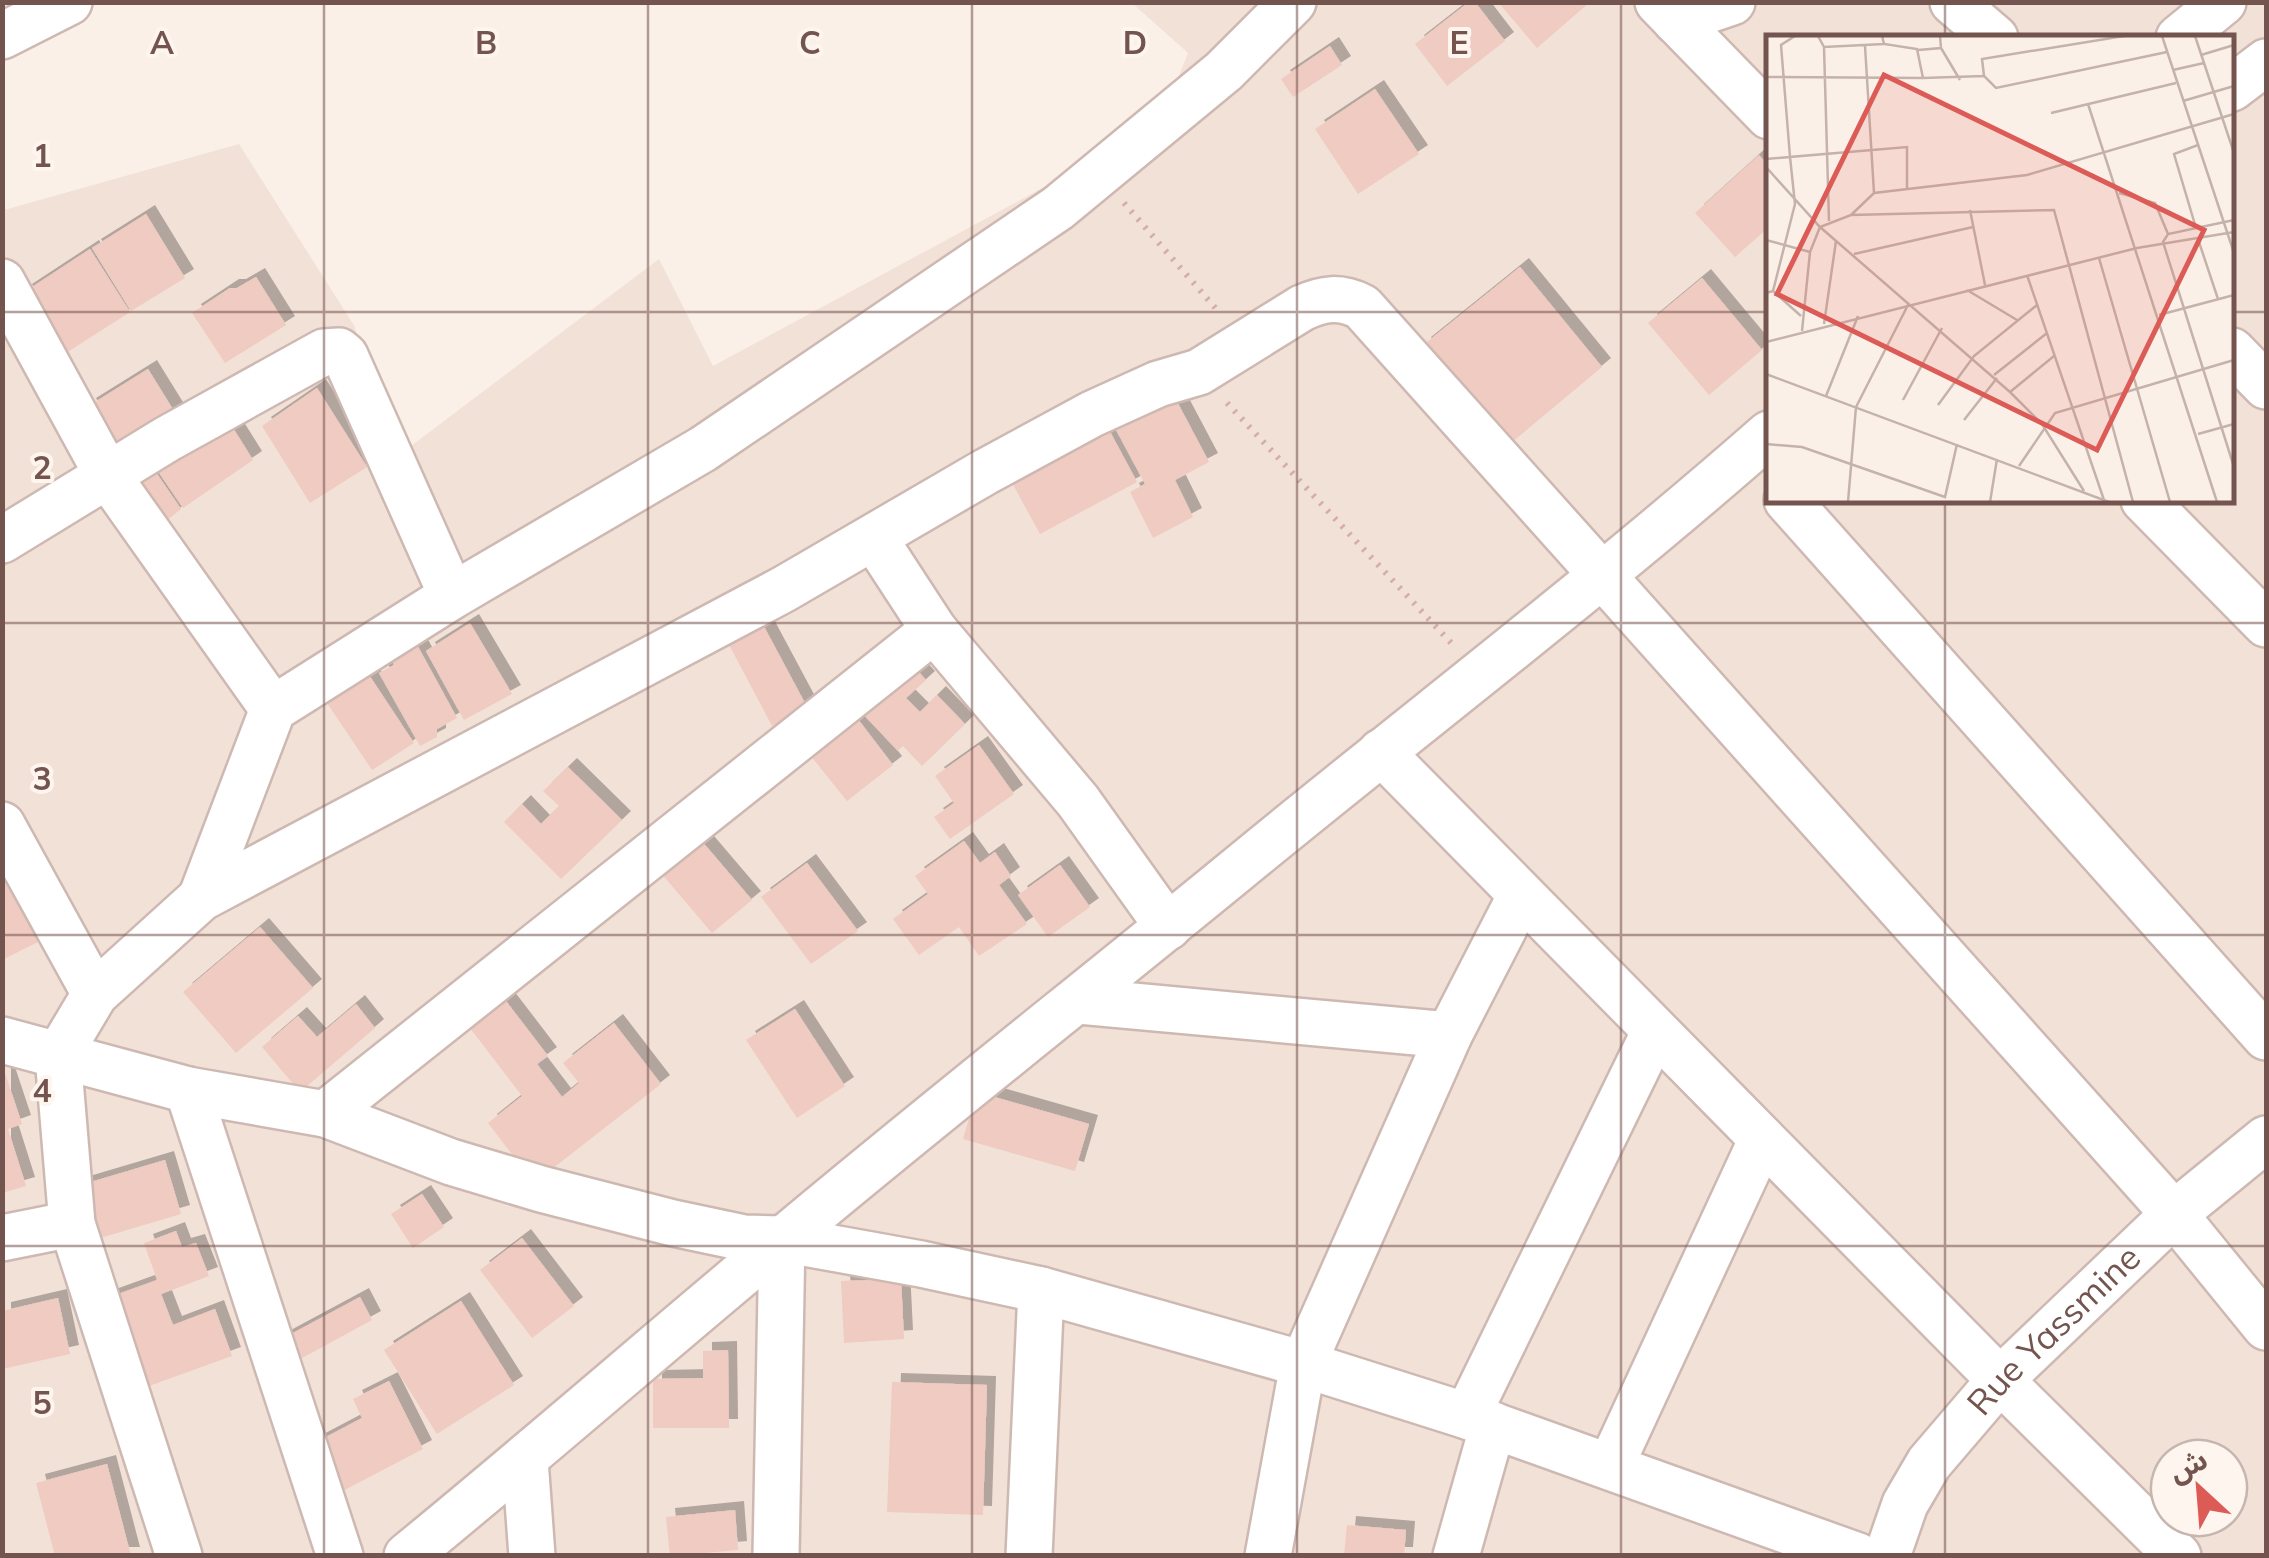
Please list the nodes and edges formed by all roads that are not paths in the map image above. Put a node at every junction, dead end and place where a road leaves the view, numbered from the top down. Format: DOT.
graph roads {
  1 [pos="70,2"];
  2 [pos="1293,2"];
  3 [pos="1732,2"];
  4 [pos="1953,2"];
  5 [pos="2218,4"];
  6 [pos="1667,12"];
  7 [pos="1992,35"];
  8 [pos="2182,35"];
  9 [pos="2,36"];
  10 [pos="1766,113"];
  11 [pos="2,282"];
  12 [pos="2234,353"];
  13 [pos="2266,386"];
  14 [pos="1761,456"];
  15 [pos="108,476"];
  16 [pos="1789,502"];
  17 [pos="2146,502"];
  18 [pos="874,538"];
  19 [pos="2,540"];
  20 [pos="1601,574"];
  21 [pos="452,596"];
  22 [pos="2262,611"];
  23 [pos="934,630"];
  24 [pos="273,709"];
  25 [pos="1380,752"];
  26 [pos="2,826"];
  27 [pos="1522,895"];
  28 [pos="200,898"];
  29 [pos="1168,927"];
  30 [pos="95,994"];
  31 [pos="1078,1002"];
  32 [pos="1655,1030"];
  33 [pos="1449,1035"];
  34 [pos="2266,1038"];
  35 [pos="2,1040"];
  36 [pos="58,1056"];
  37 [pos="188,1090"];
  38 [pos="325,1114"];
  39 [pos="2266,1139"];
  40 [pos="1762,1140"];
  41 [pos="2174,1214"];
  42 [pos="72,1224"];
  43 [pos="2,1238"];
  44 [pos="782,1240"];
  45 [pos="1041,1290"];
  46 [pos="2266,1327"];
  47 [pos="1303,1364"];
  48 [pos="2000,1380"];
  49 [pos="1480,1420"];
  50 [pos="525,1460"];
  51 [pos="1611,1465"];
  52 [pos="179,1556"];
  53 [pos="340,1556"];
  54 [pos="407,1556"];
  55 [pos="532,1556"];
  56 [pos="776,1556"];
  57 [pos="1028,1556"];
  58 [pos="1268,1556"];
  59 [pos="1456,1556"];
  60 [pos="1858,1556"];
  61 [pos="1887,1556"];
  62 [pos="2178,1556"];
  1 -- 9 [label="street"];
  2 -- 21 [label="street"];
  3 -- 6 [label="street"];
  4 -- 7 [label="street"];
  5 -- 8 [label="street"];
  6 -- 10 [label="street"];
  11 -- 15 [label="street"];
  12 -- 13 [label="street"];
  14 -- 20 [label="street"];
  15 -- 19 [label="street"];
  15 -- 21 [label="street"];
  15 -- 24 [label="street"];
  16 -- 34 [label="street"];
  17 -- 22 [label="street"];
  18 -- 20 [label="street"];
  18 -- 23 [label="street"];
  18 -- 28 [label="street"];
  20 -- 25 [label="street"];
  20 -- 41 [label="street"];
  21 -- 24 [label="street"];
  23 -- 29 [label="street"];
  23 -- 38 [label="street"];
  24 -- 28 [label="street"];
  25 -- 27 [label="street"];
  25 -- 29 [label="street"];
  26 -- 30 [label="street"];
  27 -- 32 [label="street"];
  27 -- 33 [label="street"];
  28 -- 30 [label="street"];
  29 -- 31 [label="street"];
  30 -- 36 [label="street"];
  31 -- 33 [label="street"];
  31 -- 44 [label="street"];
  32 -- 40 [label="street"];
  32 -- 49 [label="street"];
  33 -- 47 [label="street"];
  35 -- 36 [label="street"];
  36 -- 37 [label="street"];
  36 -- 42 [label="street"];
  37 -- 38 [label="street"];
  37 -- 53 [label="street"];
  38 -- 44 [label="street"];
  39 -- 41 [label="street, Rue Yassmine"];
  40 -- 48 [label="street"];
  40 -- 51 [label="street"];
  41 -- 46 [label="street"];
  41 -- 48 [label="street, Rue Yassmine"];
  42 -- 43 [label="street"];
  42 -- 52 [label="street"];
  44 -- 45 [label="street"];
  44 -- 50 [label="street"];
  44 -- 56 [label="street"];
  45 -- 47 [label="street"];
  45 -- 57 [label="street"];
  47 -- 49 [label="street"];
  47 -- 58 [label="street"];
  48 -- 61 [label="street, Rue Yassmine"];
  48 -- 62 [label="street"];
  49 -- 51 [label="street"];
  49 -- 59 [label="street"];
  50 -- 54 [label="street"];
  50 -- 55 [label="street"];
  51 -- 60 [label="street"];
}
